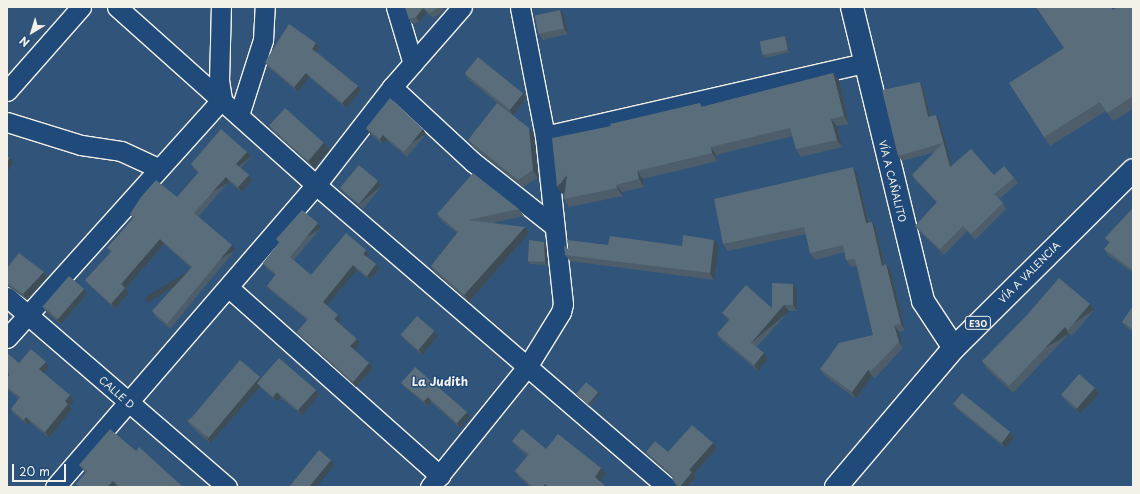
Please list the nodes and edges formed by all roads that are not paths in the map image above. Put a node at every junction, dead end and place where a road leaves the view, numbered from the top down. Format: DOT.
graph roads {
  1 [pos="81,7"];
  2 [pos="117,7"];
  3 [pos="221,7"];
  4 [pos="265,7"];
  5 [pos="396,7"];
  6 [pos="462,7"];
  7 [pos="520,7"];
  8 [pos="852,7"];
  9 [pos="865,63"];
  10 [pos="412,64"];
  11 [pos="392,87"];
  12 [pos="7,91"];
  13 [pos="222,99"];
  14 [pos="239,115"];
  15 [pos="7,122"];
  16 [pos="545,136"];
  17 [pos="158,168"];
  18 [pos="1133,170"];
  19 [pos="316,184"];
  20 [pos="554,226"];
  21 [pos="228,287"];
  22 [pos="7,297"];
  23 [pos="29,314"];
  24 [pos="7,338"];
  25 [pos="954,348"];
  26 [pos="527,367"];
  27 [pos="127,401"];
  28 [pos="435,481"];
  29 [pos="55,487"];
  30 [pos="226,487"];
  31 [pos="667,487"];
  32 [pos="836,487"];
  1 -- 12 [label="street"];
  2 -- 13 [label="street"];
  3 -- 13 [label="street"];
  4 -- 14 [label="street"];
  5 -- 10 [label="street"];
  6 -- 10 [label="street"];
  7 -- 16 [label="street"];
  8 -- 9 [label="main road, VÍA A CAÑALITO"];
  9 -- 16 [label="street"];
  9 -- 25 [label="main road, VÍA A CAÑALITO"];
  10 -- 11 [label="street"];
  11 -- 19 [label="street"];
  11 -- 20 [label="street"];
  13 -- 14 [label="street"];
  13 -- 17 [label="street"];
  14 -- 19 [label="street"];
  15 -- 17 [label="street"];
  16 -- 20 [label="street"];
  17 -- 23 [label="street"];
  18 -- 25 [label="main road, VÍA A VALENCIA / E30"];
  19 -- 21 [label="street"];
  19 -- 26 [label="street"];
  20 -- 26 [label="street"];
  21 -- 27 [label="street"];
  21 -- 28 [label="street"];
  22 -- 23 [label="street, CALLE D"];
  23 -- 24 [label="street"];
  23 -- 27 [label="street, CALLE D"];
  25 -- 32 [label="main road, VÍA A VALENCIA / E30"];
  26 -- 28 [label="street"];
  26 -- 31 [label="street"];
  27 -- 29 [label="street"];
  27 -- 30 [label="street, CALLE D"];
}
